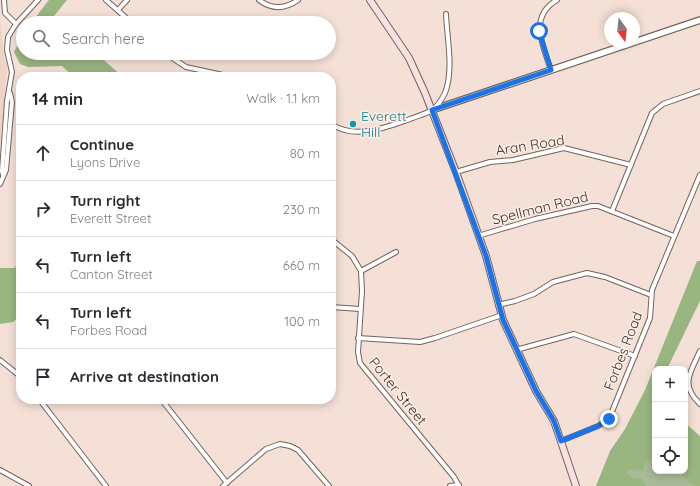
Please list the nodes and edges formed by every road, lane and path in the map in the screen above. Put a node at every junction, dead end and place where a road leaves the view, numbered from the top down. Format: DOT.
graph roads {
  1 [pos="4,0"];
  2 [pos="38,0"];
  3 [pos="106,0"];
  4 [pos="127,0"];
  5 [pos="259,0"];
  6 [pos="298,0"];
  7 [pos="370,0"];
  8 [pos="557,0"];
  9 [pos="118,10"];
  10 [pos="446,14"];
  11 [pos="23,16"];
  12 [pos="124,16"];
  13 [pos="700,20"];
  14 [pos="16,24"];
  15 [pos="173,60"];
  16 [pos="551,70"];
  17 [pos="209,72"];
  18 [pos="700,91"];
  19 [pos="432,110"];
  20 [pos="336,126"];
  21 [pos="631,165"];
  22 [pos="456,172"];
  23 [pos="700,175"];
  24 [pos="0,184"];
  25 [pos="612,211"];
  26 [pos="478,236"];
  27 [pos="674,236"];
  28 [pos="336,243"];
  29 [pos="396,252"];
  30 [pos="361,271"];
  31 [pos="651,295"];
  32 [pos="498,305"];
  33 [pos="336,307"];
  34 [pos="360,309"];
  35 [pos="502,315"];
  36 [pos="358,338"];
  37 [pos="516,350"];
  38 [pos="700,351"];
  39 [pos="635,356"];
  40 [pos="0,360"];
  41 [pos="16,373"];
  42 [pos="43,404"];
  43 [pos="166,404"];
  44 [pos="700,404"];
  45 [pos="561,441"];
  46 [pos="0,470"];
  47 [pos="225,484"];
  48 [pos="459,485"];
  49 [pos="28,486"];
  50 [pos="106,486"];
  51 [pos="329,486"];
  52 [pos="450,486"];
  53 [pos="576,486"];
  1 -- 14 [label="street"];
  2 -- 11 [label="street"];
  3 -- 9 [label="street"];
  4 -- 9 [label="street"];
  5 -- 6 [label="street"];
  7 -- 19 [label="main road"];
  8 -- 16 [label="street"];
  9 -- 12 [label="street"];
  10 -- 19 [label="street"];
  13 -- 16 [label="street"];
  14 -- 24 [label="street"];
  15 -- 17 [label="street"];
  16 -- 19 [label="street"];
  18 -- 21 [label="street"];
  19 -- 20 [label="street"];
  19 -- 22 [label="main road"];
  21 -- 22 [label="street, Aran Road"];
  21 -- 25 [label="street"];
  22 -- 26 [label="main road"];
  23 -- 27 [label="street, Forbes Road"];
  25 -- 26 [label="street, Spellman Road"];
  25 -- 27 [label="street, Spellman Road"];
  26 -- 32 [label="main road"];
  27 -- 31 [label="street, Forbes Road"];
  28 -- 30 [label="street"];
  29 -- 30 [label="street"];
  30 -- 34 [label="street, Porter Street"];
  31 -- 32 [label="street"];
  31 -- 39 [label="street, Forbes Road"];
  32 -- 35 [label="main road"];
  33 -- 34 [label="street"];
  34 -- 36 [label="street, Porter Street"];
  35 -- 36 [label="street"];
  35 -- 37 [label="main road"];
  36 -- 48 [label="street, Porter Street"];
  37 -- 39 [label="street"];
  37 -- 45 [label="main road"];
  38 -- 44 [label="street"];
  39 -- 45 [label="street, Forbes Road"];
  40 -- 41 [label="street"];
  42 -- 50 [label="street"];
  43 -- 47 [label="street"];
  45 -- 53 [label="main road"];
  46 -- 49 [label="street"];
  47 -- 51 [label="street"];
  48 -- 52 [label="street"];
}
